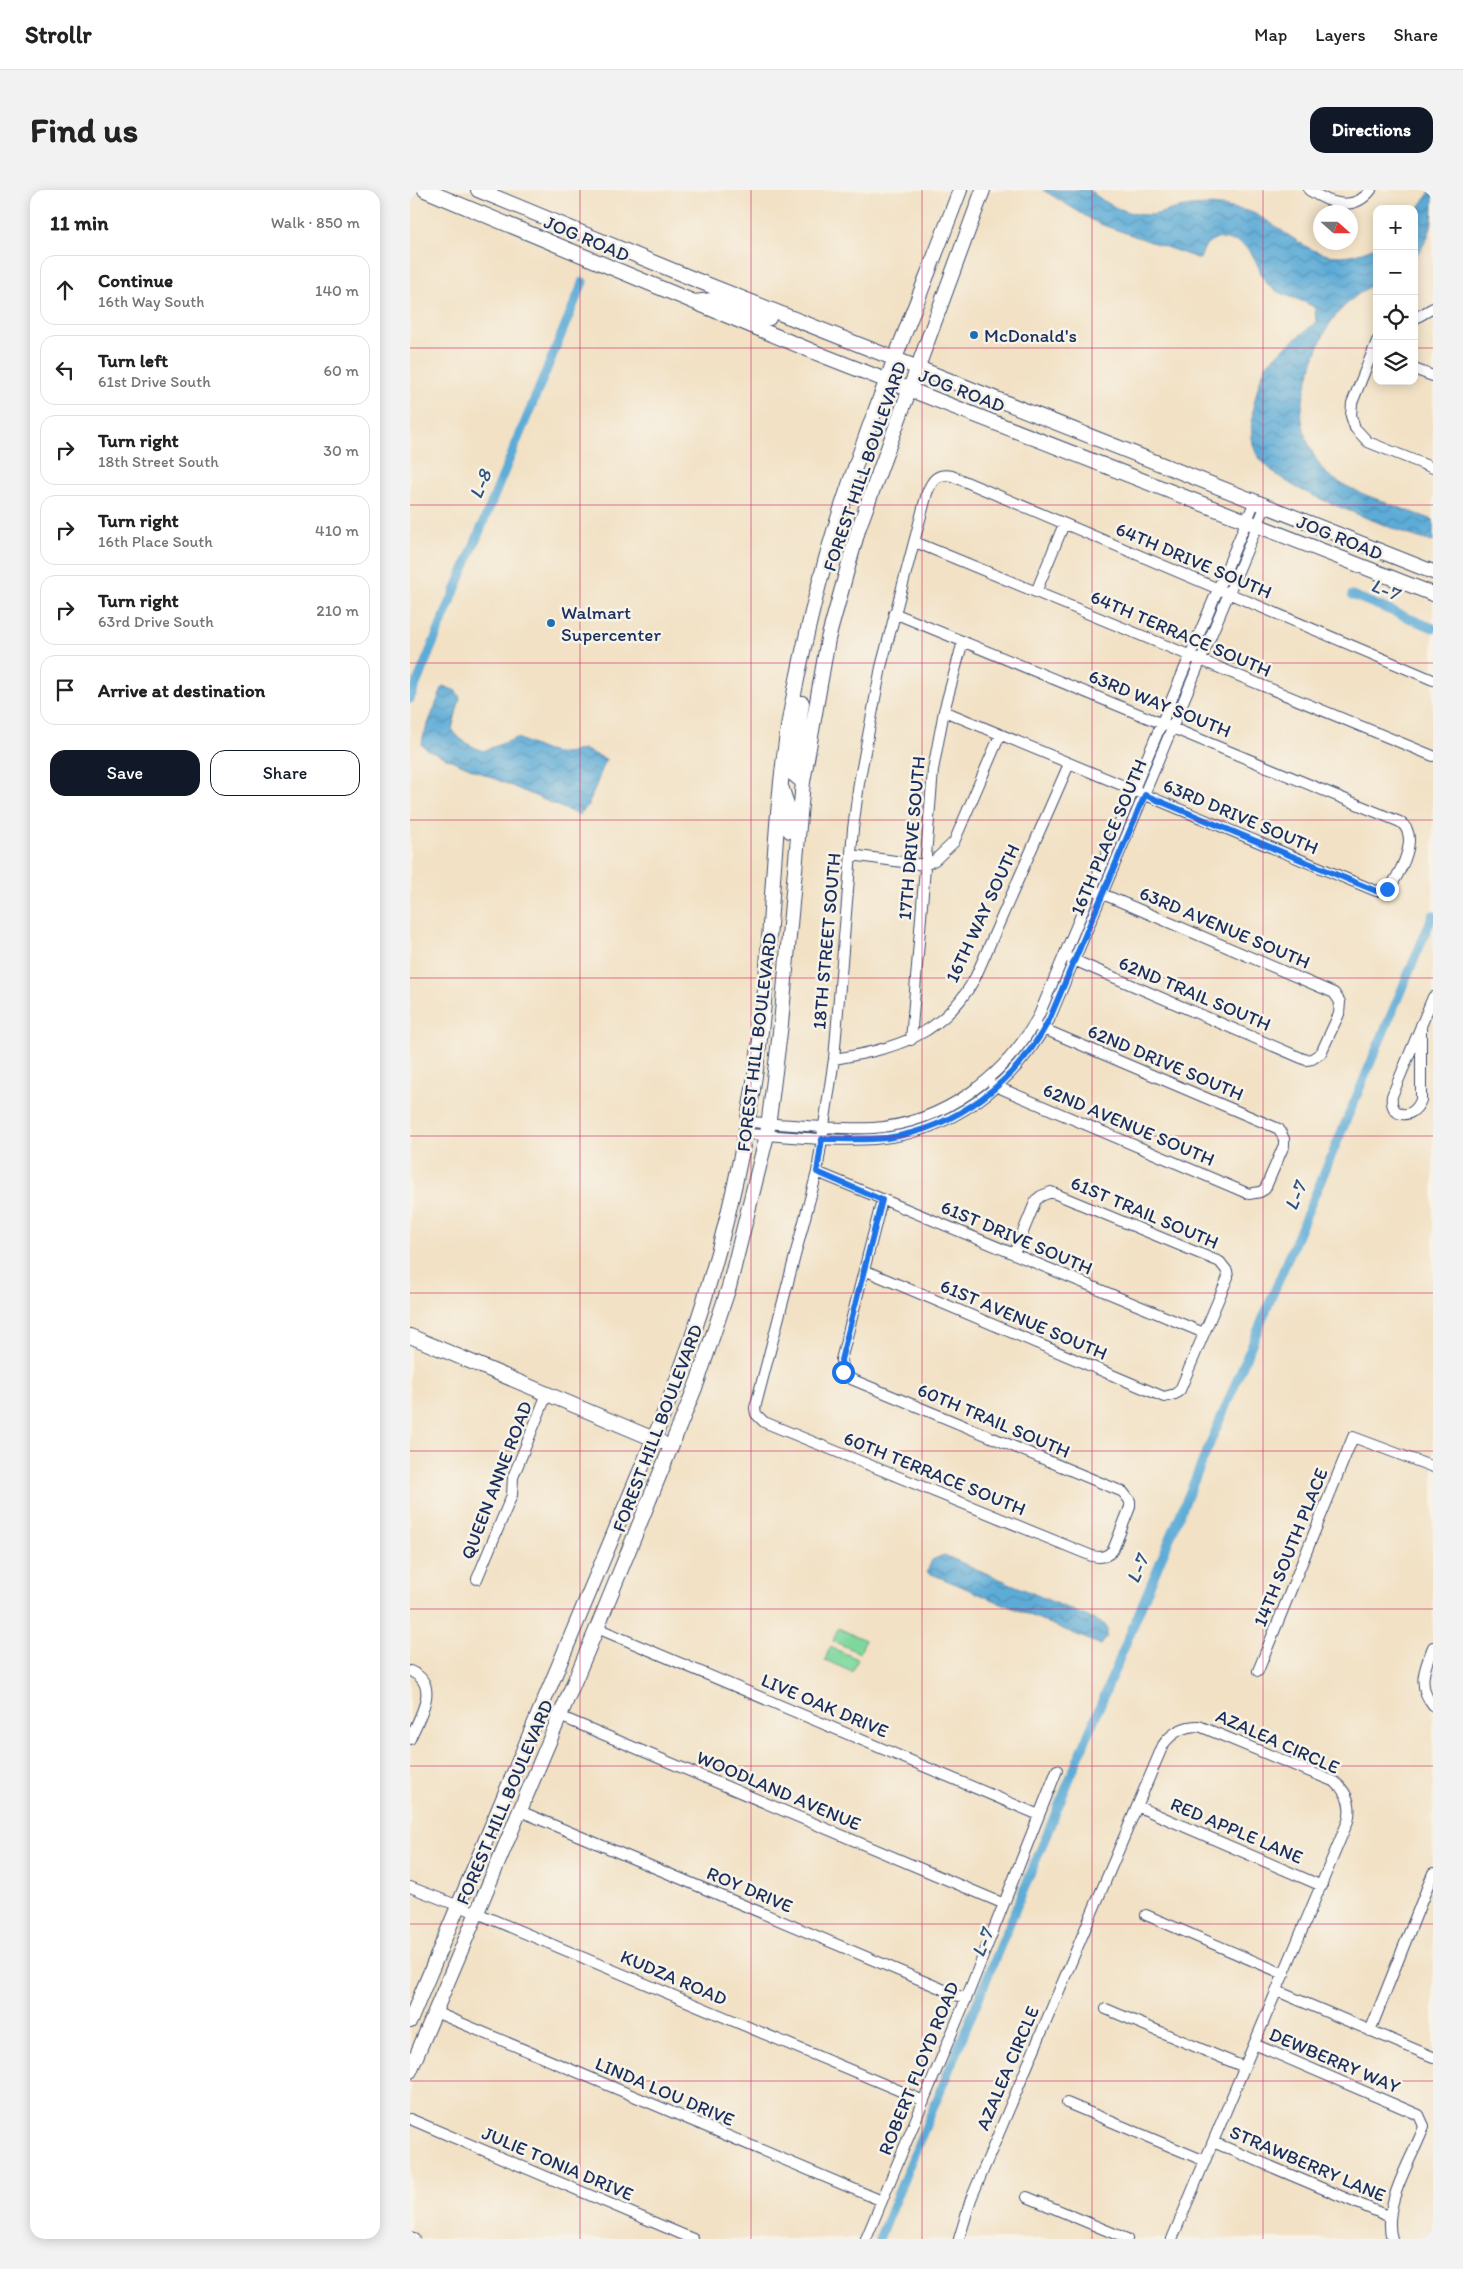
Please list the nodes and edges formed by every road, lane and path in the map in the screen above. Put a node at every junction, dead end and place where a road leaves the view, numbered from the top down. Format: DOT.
graph roads {
  1 [pos="425,190"];
  2 [pos="478,190"];
  3 [pos="960,190"];
  4 [pos="983,190"];
  5 [pos="1309,190"];
  6 [pos="1371,190"];
  7 [pos="705,283"];
  8 [pos="659,288"];
  9 [pos="694,302"];
  10 [pos="1433,308"];
  11 [pos="1418,317"];
  12 [pos="795,318"];
  13 [pos="1373,354"];
  14 [pos="896,358"];
  15 [pos="919,367"];
  16 [pos="1418,370"];
  17 [pos="1433,376"];
  18 [pos="888,381"];
  19 [pos="910,389"];
  20 [pos="1433,468"];
  21 [pos="940,475"];
  22 [pos="1261,503"];
  23 [pos="1253,523"];
  24 [pos="1064,524"];
  25 [pos="915,542"];
  26 [pos="1433,572"];
  27 [pos="1220,589"];
  28 [pos="1036,592"];
  29 [pos="1230,593"];
  30 [pos="1433,594"];
  31 [pos="894,613"];
  32 [pos="807,635"];
  33 [pos="963,641"];
  34 [pos="1191,655"];
  35 [pos="1202,660"];
  36 [pos="1433,680"];
  37 [pos="944,711"];
  38 [pos="1163,723"];
  39 [pos="1173,727"];
  40 [pos="1000,735"];
  41 [pos="1433,756"];
  42 [pos="1069,764"];
  43 [pos="803,782"];
  44 [pos="781,786"];
  45 [pos="1134,790"];
  46 [pos="1145,795"];
  47 [pos="851,855"];
  48 [pos="925,866"];
  49 [pos="1092,889"];
  50 [pos="1387,889"];
  51 [pos="1103,894"];
  52 [pos="788,950"];
  53 [pos="1064,956"];
  54 [pos="1074,960"];
  55 [pos="1433,997"];
  56 [pos="1034,1025"];
  57 [pos="1422,1025"];
  58 [pos="1044,1029"];
  59 [pos="911,1040"];
  60 [pos="834,1059"];
  61 [pos="1312,1059"];
  62 [pos="985,1082"];
  63 [pos="997,1087"];
  64 [pos="916,1119"];
  65 [pos="824,1127"];
  66 [pos="747,1128"];
  67 [pos="768,1129"];
  68 [pos="919,1130"];
  69 [pos="822,1139"];
  70 [pos="817,1172"];
  71 [pos="1260,1192"];
  72 [pos="882,1200"];
  73 [pos="1014,1254"];
  74 [pos="864,1270"];
  75 [pos="1204,1333"];
  76 [pos="410,1336"];
  77 [pos="547,1394"];
  78 [pos="756,1414"];
  79 [pos="654,1438"];
  80 [pos="671,1446"];
  81 [pos="1433,1468"];
  82 [pos="1104,1557"];
  83 [pos="477,1579"];
  84 [pos="597,1628"];
  85 [pos="1433,1647"];
  86 [pos="410,1671"];
  87 [pos="1258,1671"];
  88 [pos="1433,1706"];
  89 [pos="543,1709"];
  90 [pos="560,1716"];
  91 [pos="410,1739"];
  92 [pos="1056,1770"];
  93 [pos="1139,1807"];
  94 [pos="520,1811"];
  95 [pos="1039,1815"];
  96 [pos="1433,1873"];
  97 [pos="1322,1886"];
  98 [pos="410,1887"];
  99 [pos="1430,1887"];
  100 [pos="1002,1903"];
  101 [pos="459,1907"];
  102 [pos="478,1913"];
  103 [pos="1146,1915"];
  104 [pos="1284,1974"];
  105 [pos="1277,1991"];
  106 [pos="966,1999"];
  107 [pos="1106,2009"];
  108 [pos="435,2012"];
  109 [pos="410,2021"];
  110 [pos="1370,2031"];
  111 [pos="1254,2044"];
  112 [pos="1433,2058"];
  113 [pos="1244,2067"];
  114 [pos="410,2071"];
  115 [pos="924,2101"];
  116 [pos="1067,2103"];
  117 [pos="410,2119"];
  118 [pos="1213,2142"];
  119 [pos="1205,2161"];
  120 [pos="1027,2197"];
  121 [pos="882,2201"];
  122 [pos="1390,2216"];
  123 [pos="410,2238"];
  124 [pos="414,2239"];
  125 [pos="693,2239"];
  126 [pos="866,2239"];
  127 [pos="960,2239"];
  128 [pos="1127,2239"];
  129 [pos="1172,2239"];
  130 [pos="1392,2239"];
  1 -- 8 [label="main road, JOG ROAD"];
  2 -- 7 [label="main road, JOG ROAD"];
  3 -- 14 [label="main road, FOREST HILL BOULEVARD"];
  4 -- 15 [label="main road, FOREST HILL BOULEVARD"];
  5 -- 6 [label="street"];
  7 -- 8 [label="main road"];
  7 -- 12 [label="main road, JOG ROAD"];
  8 -- 9 [label="main road, JOG ROAD"];
  9 -- 12 [label="main road"];
  9 -- 18 [label="main road, JOG ROAD"];
  10 -- 11 [label="street"];
  12 -- 14 [label="main road, JOG ROAD"];
  13 -- 20 [label="street"];
  14 -- 15 [label="main road, JOG ROAD"];
  14 -- 18 [label="main road, FOREST HILL BOULEVARD"];
  15 -- 19 [label="main road, FOREST HILL BOULEVARD"];
  15 -- 22 [label="main road, JOG ROAD"];
  16 -- 17 [label="street"];
  18 -- 19 [label="main road, JOG ROAD"];
  18 -- 32 [label="main road, FOREST HILL BOULEVARD"];
  19 -- 23 [label="main road, JOG ROAD"];
  19 -- 43 [label="main road, FOREST HILL BOULEVARD"];
  21 -- 24 [label="street, 64TH DRIVE SOUTH"];
  21 -- 25 [label="street, 18TH STREET SOUTH"];
  22 -- 23 [label="street, 16TH PLACE SOUTH"];
  22 -- 26 [label="main road, JOG ROAD"];
  23 -- 27 [label="street, 16TH PLACE SOUTH"];
  23 -- 29 [label="street, 16TH PLACE SOUTH"];
  23 -- 30 [label="main road, JOG ROAD"];
  24 -- 27 [label="street, 64TH DRIVE SOUTH"];
  24 -- 28 [label="street"];
  25 -- 28 [label="street, 64TH TERRACE SOUTH"];
  25 -- 31 [label="street, 18TH STREET SOUTH"];
  27 -- 29 [label="street, 64TH DRIVE SOUTH"];
  27 -- 34 [label="street, 16TH PLACE SOUTH"];
  28 -- 34 [label="street, 64TH TERRACE SOUTH"];
  29 -- 35 [label="street, 16TH PLACE SOUTH"];
  29 -- 36 [label="street, 64TH DRIVE SOUTH"];
  31 -- 33 [label="street, 63RD WAY SOUTH"];
  31 -- 47 [label="street, 18TH STREET SOUTH"];
  32 -- 43 [label="main road"];
  32 -- 44 [label="main road, FOREST HILL BOULEVARD"];
  33 -- 37 [label="street, 17TH DRIVE SOUTH"];
  33 -- 38 [label="street, 63RD WAY SOUTH"];
  34 -- 35 [label="street, 64TH TERRACE SOUTH"];
  34 -- 38 [label="street, 16TH PLACE SOUTH"];
  35 -- 39 [label="street, 16TH PLACE SOUTH"];
  35 -- 41 [label="street, 64TH TERRACE SOUTH"];
  37 -- 40 [label="street, 63RD DRIVE SOUTH"];
  37 -- 48 [label="street, 17TH DRIVE SOUTH"];
  38 -- 39 [label="street, 63RD WAY SOUTH"];
  38 -- 45 [label="street, 16TH PLACE SOUTH"];
  39 -- 46 [label="street, 16TH PLACE SOUTH"];
  39 -- 50 [label="street, 63RD WAY SOUTH"];
  40 -- 42 [label="street, 63RD DRIVE SOUTH"];
  40 -- 48 [label="street"];
  42 -- 45 [label="street, 63RD DRIVE SOUTH"];
  42 -- 59 [label="street, 16TH WAY SOUTH"];
  43 -- 52 [label="main road, FOREST HILL BOULEVARD"];
  44 -- 52 [label="main road"];
  44 -- 66 [label="main road, FOREST HILL BOULEVARD"];
  45 -- 46 [label="street, 63RD DRIVE SOUTH"];
  45 -- 49 [label="street, 16TH PLACE SOUTH"];
  46 -- 50 [label="street, 63RD DRIVE SOUTH"];
  46 -- 51 [label="street, 16TH PLACE SOUTH"];
  47 -- 48 [label="street"];
  47 -- 60 [label="street, 18TH STREET SOUTH"];
  48 -- 59 [label="street, 17TH DRIVE SOUTH"];
  49 -- 51 [label="street, 63RD AVENUE SOUTH"];
  49 -- 53 [label="street, 16TH PLACE SOUTH"];
  51 -- 54 [label="street, 16TH PLACE SOUTH"];
  51 -- 61 [label="street, 63RD AVENUE SOUTH"];
  52 -- 67 [label="main road, FOREST HILL BOULEVARD"];
  53 -- 54 [label="street, 62ND TRAIL SOUTH"];
  53 -- 56 [label="street, 16TH PLACE SOUTH"];
  54 -- 58 [label="street, 16TH PLACE SOUTH"];
  54 -- 61 [label="street, 62ND TRAIL SOUTH"];
  55 -- 57 [label="street"];
  56 -- 58 [label="street, 62ND DRIVE SOUTH"];
  56 -- 62 [label="street, 16TH PLACE SOUTH"];
  57 -- 57 [label="street"];
  58 -- 63 [label="street, 16TH PLACE SOUTH"];
  58 -- 71 [label="street, 62ND DRIVE SOUTH"];
  59 -- 60 [label="street, 16TH WAY SOUTH"];
  60 -- 65 [label="street, 18TH STREET SOUTH"];
  62 -- 63 [label="street, 62ND AVENUE SOUTH"];
  62 -- 64 [label="street, 16TH PLACE SOUTH"];
  63 -- 68 [label="street, 16TH PLACE SOUTH"];
  63 -- 71 [label="street, 62ND AVENUE SOUTH"];
  64 -- 65 [label="street, 16TH PLACE SOUTH"];
  64 -- 68 [label="street"];
  65 -- 67 [label="street, 16TH PLACE SOUTH"];
  65 -- 69 [label="street, 18TH STREET SOUTH"];
  66 -- 67 [label="street, 16TH PLACE SOUTH"];
  66 -- 79 [label="main road, FOREST HILL BOULEVARD"];
  67 -- 69 [label="street, 16TH PLACE SOUTH"];
  67 -- 80 [label="main road, FOREST HILL BOULEVARD"];
  68 -- 69 [label="street, 16TH PLACE SOUTH"];
  69 -- 70 [label="street, 18TH STREET SOUTH"];
  70 -- 72 [label="street, 61ST DRIVE SOUTH"];
  70 -- 78 [label="street, 18TH STREET SOUTH"];
  72 -- 73 [label="street, 61ST DRIVE SOUTH"];
  72 -- 74 [label="street"];
  73 -- 75 [label="street, 61ST DRIVE SOUTH"];
  73 -- 75 [label="street, 61ST TRAIL SOUTH"];
  74 -- 75 [label="street, 61ST AVENUE SOUTH"];
  74 -- 82 [label="street, 60TH TRAIL SOUTH"];
  76 -- 77 [label="main road"];
  77 -- 79 [label="main road"];
  77 -- 83 [label="street, QUEEN ANNE ROAD"];
  78 -- 82 [label="street, 60TH TERRACE SOUTH"];
  79 -- 80 [label="main road"];
  79 -- 89 [label="main road, FOREST HILL BOULEVARD"];
  80 -- 84 [label="main road, FOREST HILL BOULEVARD"];
  81 -- 87 [label="street, 14TH SOUTH PLACE"];
  84 -- 90 [label="main road, FOREST HILL BOULEVARD"];
  84 -- 95 [label="street, LIVE OAK DRIVE"];
  85 -- 88 [label="street"];
  86 -- 91 [label="street"];
  89 -- 90 [label="street, WOODLAND AVENUE"];
  89 -- 101 [label="main road, FOREST HILL BOULEVARD"];
  90 -- 94 [label="main road, FOREST HILL BOULEVARD"];
  90 -- 100 [label="street, WOODLAND AVENUE"];
  92 -- 95 [label="street, ROBERT FLOYD ROAD"];
  93 -- 97 [label="street, RED APPLE LANE"];
  93 -- 97 [label="street, AZALEA CIRCLE"];
  93 -- 127 [label="street, AZALEA CIRCLE"];
  94 -- 102 [label="main road, FOREST HILL BOULEVARD"];
  94 -- 106 [label="street, ROY DRIVE"];
  95 -- 100 [label="street, ROBERT FLOYD ROAD"];
  96 -- 99 [label="street"];
  97 -- 104 [label="street, AZALEA CIRCLE"];
  98 -- 101 [label="street, KUDZA ROAD"];
  99 -- 110 [label="street"];
  100 -- 106 [label="street, ROBERT FLOYD ROAD"];
  101 -- 102 [label="street, KUDZA ROAD"];
  101 -- 109 [label="main road, FOREST HILL BOULEVARD"];
  102 -- 108 [label="main road, FOREST HILL BOULEVARD"];
  102 -- 115 [label="street, KUDZA ROAD"];
  103 -- 104 [label="street"];
  104 -- 105 [label="street, AZALEA CIRCLE"];
  105 -- 110 [label="street"];
  105 -- 111 [label="street, AZALEA CIRCLE"];
  106 -- 115 [label="street, ROBERT FLOYD ROAD"];
  107 -- 113 [label="street"];
  108 -- 114 [label="main road, FOREST HILL BOULEVARD"];
  108 -- 121 [label="street, LINDA LOU DRIVE"];
  110 -- 112 [label="street"];
  111 -- 113 [label="street, AZALEA CIRCLE"];
  111 -- 122 [label="street, DEWBERRY WAY"];
  113 -- 118 [label="street, AZALEA CIRCLE"];
  115 -- 121 [label="street, ROBERT FLOYD ROAD"];
  116 -- 119 [label="street"];
  117 -- 125 [label="street, JULIE TONIA DRIVE"];
  118 -- 119 [label="street, AZALEA CIRCLE"];
  118 -- 122 [label="street, STRAWBERRY LANE"];
  119 -- 129 [label="street, AZALEA CIRCLE"];
  120 -- 128 [label="street"];
  121 -- 126 [label="street, ROBERT FLOYD ROAD"];
  122 -- 130 [label="street, DEWBERRY WAY"];
  123 -- 124 [label="street"];
}
